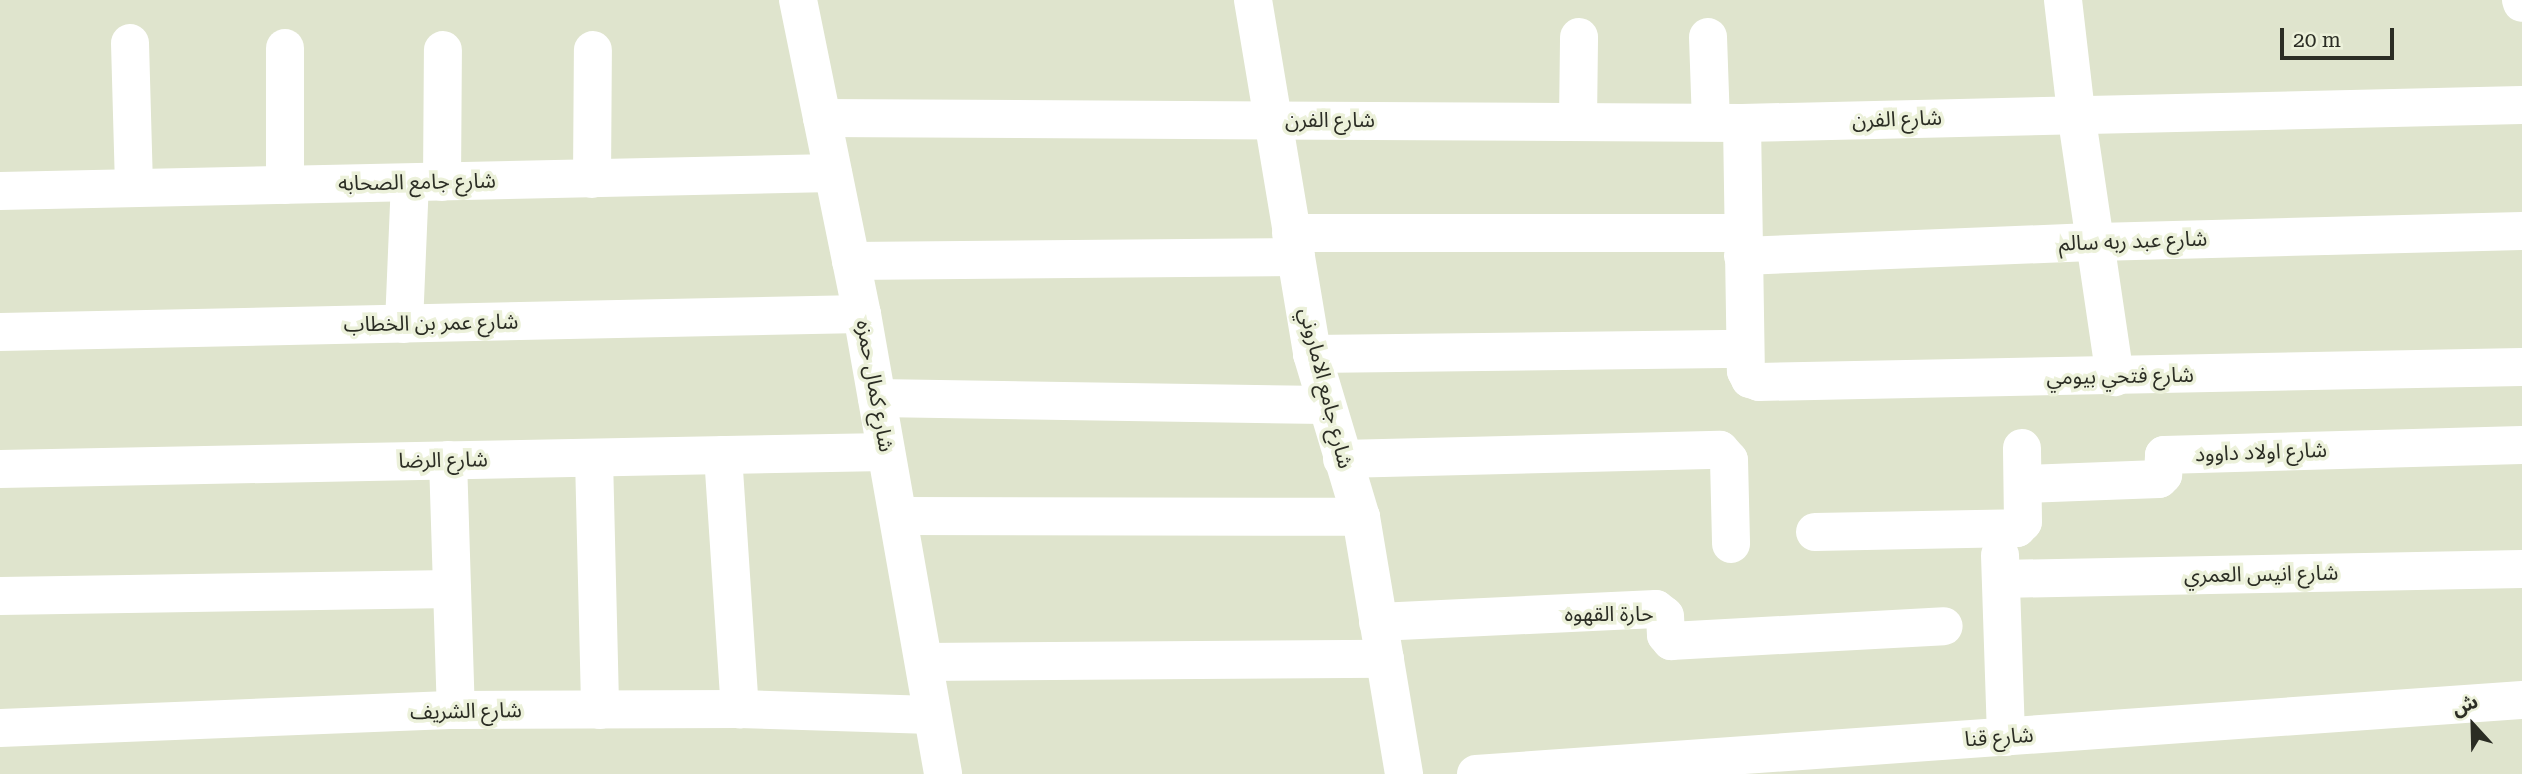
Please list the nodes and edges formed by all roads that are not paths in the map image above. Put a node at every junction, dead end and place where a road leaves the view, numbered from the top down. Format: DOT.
graph roads {
  1 [pos="798,0"];
  2 [pos="1253,0"];
  3 [pos="2063,0"];
  4 [pos="1579,37"];
  5 [pos="1709,37"];
  6 [pos="130,43"];
  7 [pos="285,48"];
  8 [pos="443,50"];
  9 [pos="593,50"];
  10 [pos="2522,105"];
  11 [pos="2076,113"];
  12 [pos="822,118"];
  13 [pos="1272,120"];
  14 [pos="1578,122"];
  15 [pos="1726,123"];
  16 [pos="833,173"];
  17 [pos="592,179"];
  18 [pos="426,182"];
  19 [pos="285,185"];
  20 [pos="134,188"];
  21 [pos="0,191"];
  22 [pos="2522,231"];
  23 [pos="2097,242"];
  24 [pos="1743,244"];
  25 [pos="1294,245"];
  26 [pos="851,261"];
  27 [pos="862,314"];
  28 [pos="404,324"];
  29 [pos="0,332"];
  30 [pos="1744,349"];
  31 [pos="1312,354"];
  32 [pos="2522,367"];
  33 [pos="2115,377"];
  34 [pos="877,398"];
  35 [pos="1325,405"];
  36 [pos="2522,445"];
  37 [pos="887,452"];
  38 [pos="723,455"];
  39 [pos="594,458"];
  40 [pos="1342,459"];
  41 [pos="448,460"];
  42 [pos="0,469"];
  43 [pos="898,516"];
  44 [pos="1361,517"];
  45 [pos="1999,529"];
  46 [pos="1815,531"];
  47 [pos="1731,544"];
  48 [pos="2522,569"];
  49 [pos="2001,579"];
  50 [pos="452,589"];
  51 [pos="0,596"];
  52 [pos="1378,622"];
  53 [pos="1944,626"];
  54 [pos="1385,659"];
  55 [pos="924,662"];
  56 [pos="2522,700"];
  57 [pos="740,709"];
  58 [pos="456,710"];
  59 [pos="600,710"];
  60 [pos="932,715"];
  61 [pos="0,728"];
  62 [pos="2006,737"];
  63 [pos="943,774"];
  64 [pos="1404,774"];
  65 [pos="1476,774"];
  1 -- 12 [label="street, شارع كمال حمزه"];
  2 -- 13 [label="street, شارع جامع الاماروني"];
  3 -- 11 [label="street"];
  4 -- 14 [label="street"];
  5 -- 15 [label="street, شارع فتحي بيومي"];
  6 -- 20 [label="street"];
  7 -- 19 [label="street"];
  8 -- 18 [label="street"];
  9 -- 17 [label="street"];
  10 -- 11 [label="street, شارع الفرن"];
  11 -- 15 [label="street, شارع الفرن"];
  11 -- 23 [label="street"];
  12 -- 13 [label="street, شارع الفرن"];
  12 -- 16 [label="street, شارع كمال حمزه"];
  13 -- 14 [label="street, شارع الفرن"];
  13 -- 25 [label="street, شارع جامع الاماروني"];
  14 -- 15 [label="street, شارع الفرن"];
  15 -- 24 [label="street, شارع فتحي بيومي"];
  16 -- 17 [label="street, شارع جامع الصحابه"];
  16 -- 26 [label="street, شارع كمال حمزه"];
  17 -- 18 [label="street, شارع جامع الصحابه"];
  18 -- 19 [label="street, شارع جامع الصحابه"];
  18 -- 28 [label="street"];
  19 -- 20 [label="street, شارع جامع الصحابه"];
  20 -- 21 [label="street, شارع جامع الصحابه"];
  22 -- 23 [label="street, شارع عبد ربه سالم"];
  23 -- 24 [label="street, شارع عبد ربه سالم"];
  23 -- 33 [label="street"];
  24 -- 25 [label="street, شارع عبد ربه سالم"];
  24 -- 30 [label="street, شارع فتحي بيومي"];
  25 -- 26 [label="street, شارع عبد ربه سالم"];
  25 -- 31 [label="street, شارع جامع الاماروني"];
  26 -- 27 [label="street, شارع كمال حمزه"];
  27 -- 28 [label="street, شارع عمر بن الخطاب"];
  27 -- 34 [label="street, شارع كمال حمزه"];
  28 -- 29 [label="street, شارع عمر بن الخطاب"];
  30 -- 31 [label="street"];
  30 -- 33 [label="street, شارع فتحي بيومي"];
  31 -- 35 [label="street, شارع جامع الاماروني"];
  32 -- 33 [label="street, شارع فتحي بيومي"];
  34 -- 35 [label="street"];
  34 -- 37 [label="street, شارع كمال حمزه"];
  35 -- 40 [label="street, شارع جامع الاماروني"];
  36 -- 45 [label="street, شارع اولاد داوود"];
  37 -- 38 [label="street, شارع الرضا"];
  37 -- 43 [label="street, شارع كمال حمزه"];
  38 -- 39 [label="street, شارع الرضا"];
  38 -- 57 [label="street"];
  39 -- 41 [label="street, شارع الرضا"];
  39 -- 59 [label="street"];
  40 -- 44 [label="street, شارع جامع الاماروني"];
  40 -- 47 [label="street"];
  41 -- 42 [label="street, شارع الرضا"];
  41 -- 50 [label="street"];
  43 -- 44 [label="street"];
  43 -- 55 [label="street, شارع كمال حمزه"];
  44 -- 52 [label="street, شارع جامع الاماروني"];
  45 -- 46 [label="street"];
  45 -- 49 [label="street"];
  48 -- 49 [label="street, شارع انيس العمري"];
  49 -- 62 [label="street"];
  50 -- 51 [label="street"];
  50 -- 58 [label="street"];
  52 -- 53 [label="street, حارة القهوه"];
  52 -- 54 [label="street, شارع جامع الاماروني"];
  54 -- 55 [label="street"];
  54 -- 64 [label="street, شارع جامع الاماروني"];
  55 -- 60 [label="street, شارع كمال حمزه"];
  56 -- 62 [label="street, شارع قنا"];
  57 -- 59 [label="street, شارع الشريف"];
  57 -- 60 [label="street, شارع الشريف"];
  58 -- 59 [label="street, شارع الشريف"];
  58 -- 61 [label="street, شارع الشريف"];
  60 -- 63 [label="street, شارع كمال حمزه"];
  62 -- 65 [label="street, شارع قنا"];
}
